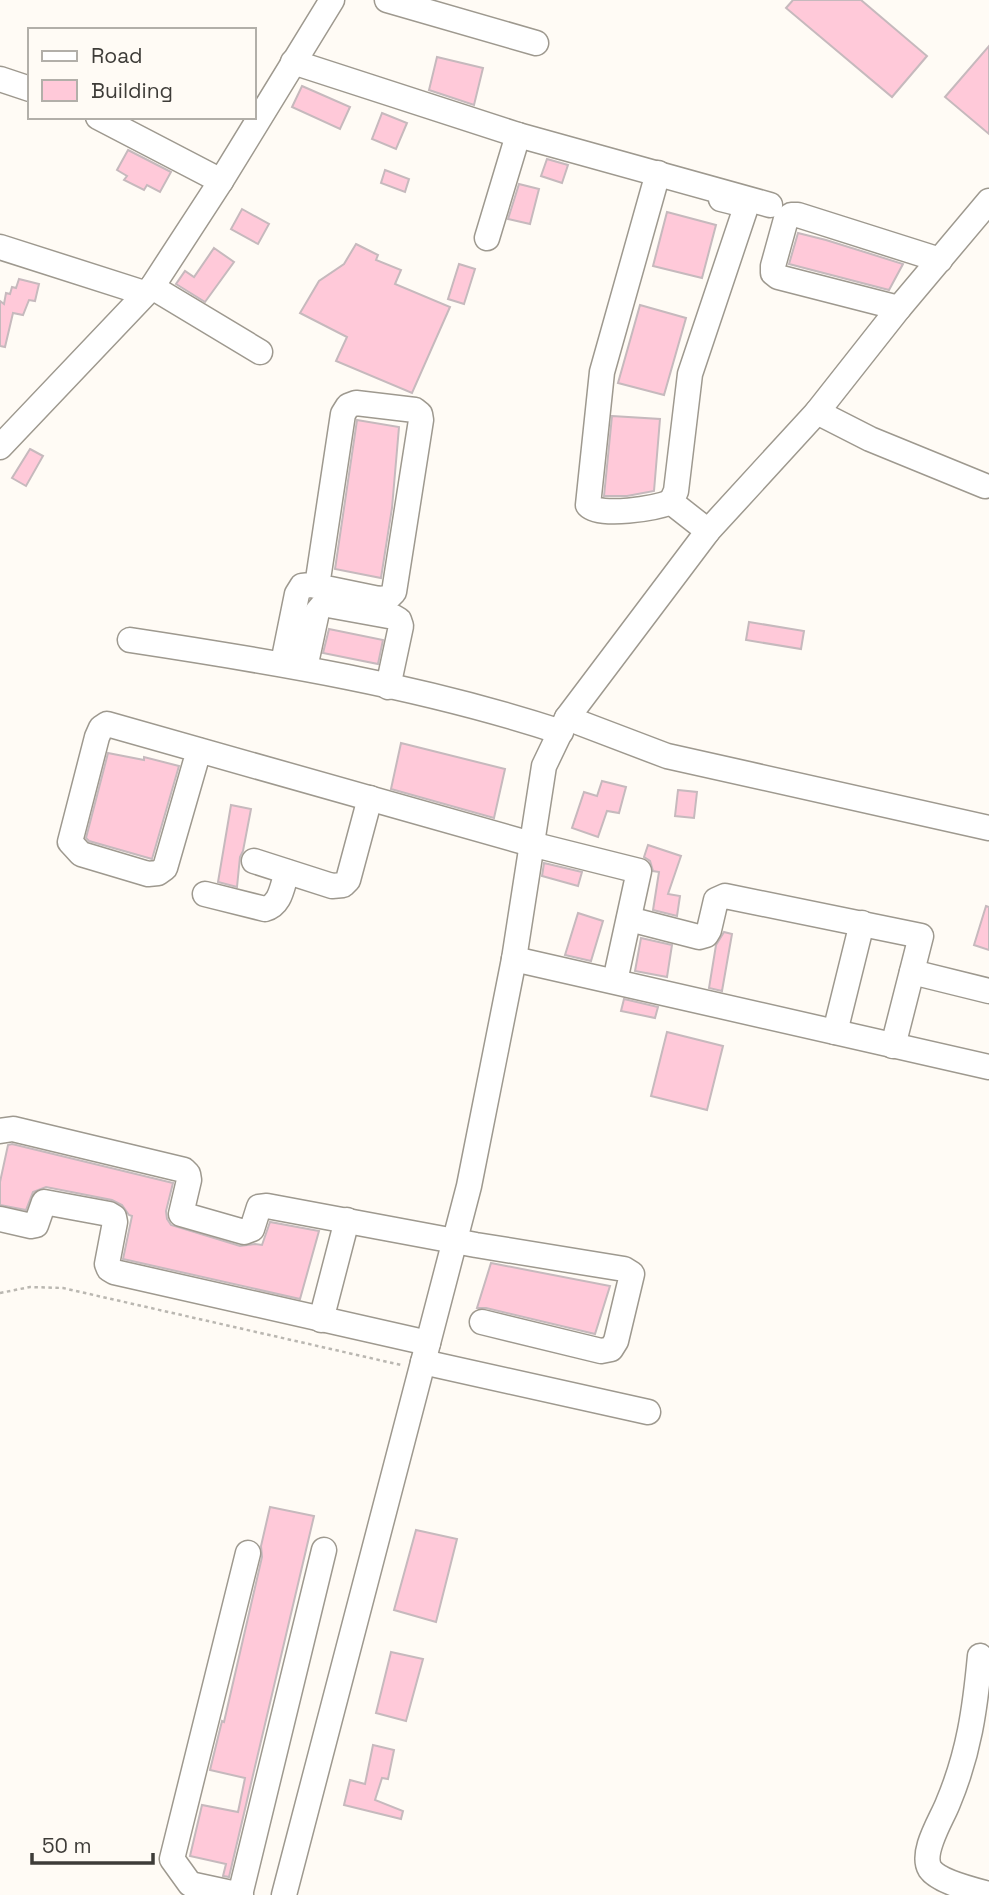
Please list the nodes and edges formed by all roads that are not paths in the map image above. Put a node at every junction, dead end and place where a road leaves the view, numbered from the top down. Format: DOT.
graph roads {
  1 [pos="332,0"];
  2 [pos="387,0"];
  3 [pos="536,43"];
  4 [pos="293,62"];
  5 [pos="0,79"];
  6 [pos="28,88"];
  7 [pos="102,119"];
  8 [pos="518,135"];
  9 [pos="657,178"];
  10 [pos="221,181"];
  11 [pos="989,201"];
  12 [pos="770,205"];
  13 [pos="487,238"];
  14 [pos="0,247"];
  15 [pos="940,260"];
  16 [pos="148,290"];
  17 [pos="899,308"];
  18 [pos="260,352"];
  19 [pos="817,412"];
  20 [pos="0,447"];
  21 [pos="985,486"];
  22 [pos="671,502"];
  23 [pos="708,531"];
  24 [pos="317,586"];
  25 [pos="130,639"];
  26 [pos="294,666"];
  27 [pos="388,687"];
  28 [pos="564,725"];
  29 [pos="200,750"];
  30 [pos="370,798"];
  31 [pos="989,828"];
  32 [pos="531,844"];
  33 [pos="254,861"];
  34 [pos="287,872"];
  35 [pos="205,894"];
  36 [pos="629,919"];
  37 [pos="862,923"];
  38 [pos="514,958"];
  39 [pos="912,972"];
  40 [pos="615,981"];
  41 [pos="989,991"];
  42 [pos="835,1032"];
  43 [pos="893,1046"];
  44 [pos="989,1067"];
  45 [pos="0,1131"];
  46 [pos="0,1219"];
  47 [pos="346,1220"];
  48 [pos="454,1241"];
  49 [pos="321,1320"];
  50 [pos="482,1322"];
  51 [pos="424,1358"];
  52 [pos="648,1412"];
  53 [pos="324,1550"];
  54 [pos="248,1553"];
  55 [pos="980,1656"];
  56 [pos="183,1890"];
  57 [pos="989,1894"];
  58 [pos="240,1895"];
  59 [pos="284,1895"];
  1 -- 4 [label="street"];
  2 -- 3 [label="street"];
  4 -- 8 [label="street"];
  4 -- 10 [label="street"];
  5 -- 6 [label="street"];
  7 -- 10 [label="street"];
  8 -- 9 [label="street"];
  8 -- 13 [label="street"];
  9 -- 12 [label="street"];
  9 -- 22 [label="street"];
  9 -- 22 [label="street"];
  10 -- 16 [label="street"];
  11 -- 15 [label="street"];
  14 -- 16 [label="street"];
  15 -- 17 [label="street"];
  15 -- 17 [label="street"];
  16 -- 18 [label="street"];
  16 -- 20 [label="street"];
  17 -- 19 [label="street"];
  19 -- 21 [label="street"];
  19 -- 23 [label="street"];
  22 -- 23 [label="street"];
  23 -- 28 [label="street"];
  24 -- 24 [label="street"];
  24 -- 26 [label="street"];
  25 -- 26 [label="street"];
  26 -- 27 [label="street"];
  26 -- 27 [label="street"];
  27 -- 28 [label="street"];
  28 -- 31 [label="street"];
  28 -- 32 [label="street"];
  29 -- 29 [label="street"];
  29 -- 30 [label="street"];
  30 -- 32 [label="street"];
  30 -- 34 [label="street"];
  32 -- 36 [label="street"];
  32 -- 38 [label="street"];
  33 -- 34 [label="street"];
  34 -- 35 [label="street"];
  36 -- 37 [label="street"];
  36 -- 40 [label="street"];
  37 -- 39 [label="street"];
  37 -- 42 [label="street"];
  38 -- 40 [label="street"];
  38 -- 48 [label="street"];
  39 -- 41 [label="street"];
  39 -- 43 [label="street"];
  40 -- 42 [label="street"];
  42 -- 43 [label="street"];
  43 -- 44 [label="street"];
  45 -- 47 [label="street"];
  46 -- 49 [label="street"];
  47 -- 48 [label="street"];
  47 -- 49 [label="street"];
  48 -- 50 [label="street"];
  48 -- 51 [label="street"];
  49 -- 51 [label="street"];
  51 -- 52 [label="street"];
  51 -- 59 [label="street"];
  53 -- 58 [label="street"];
  54 -- 56 [label="street"];
  55 -- 57 [label="street"];
  56 -- 58 [label="street"];
}
